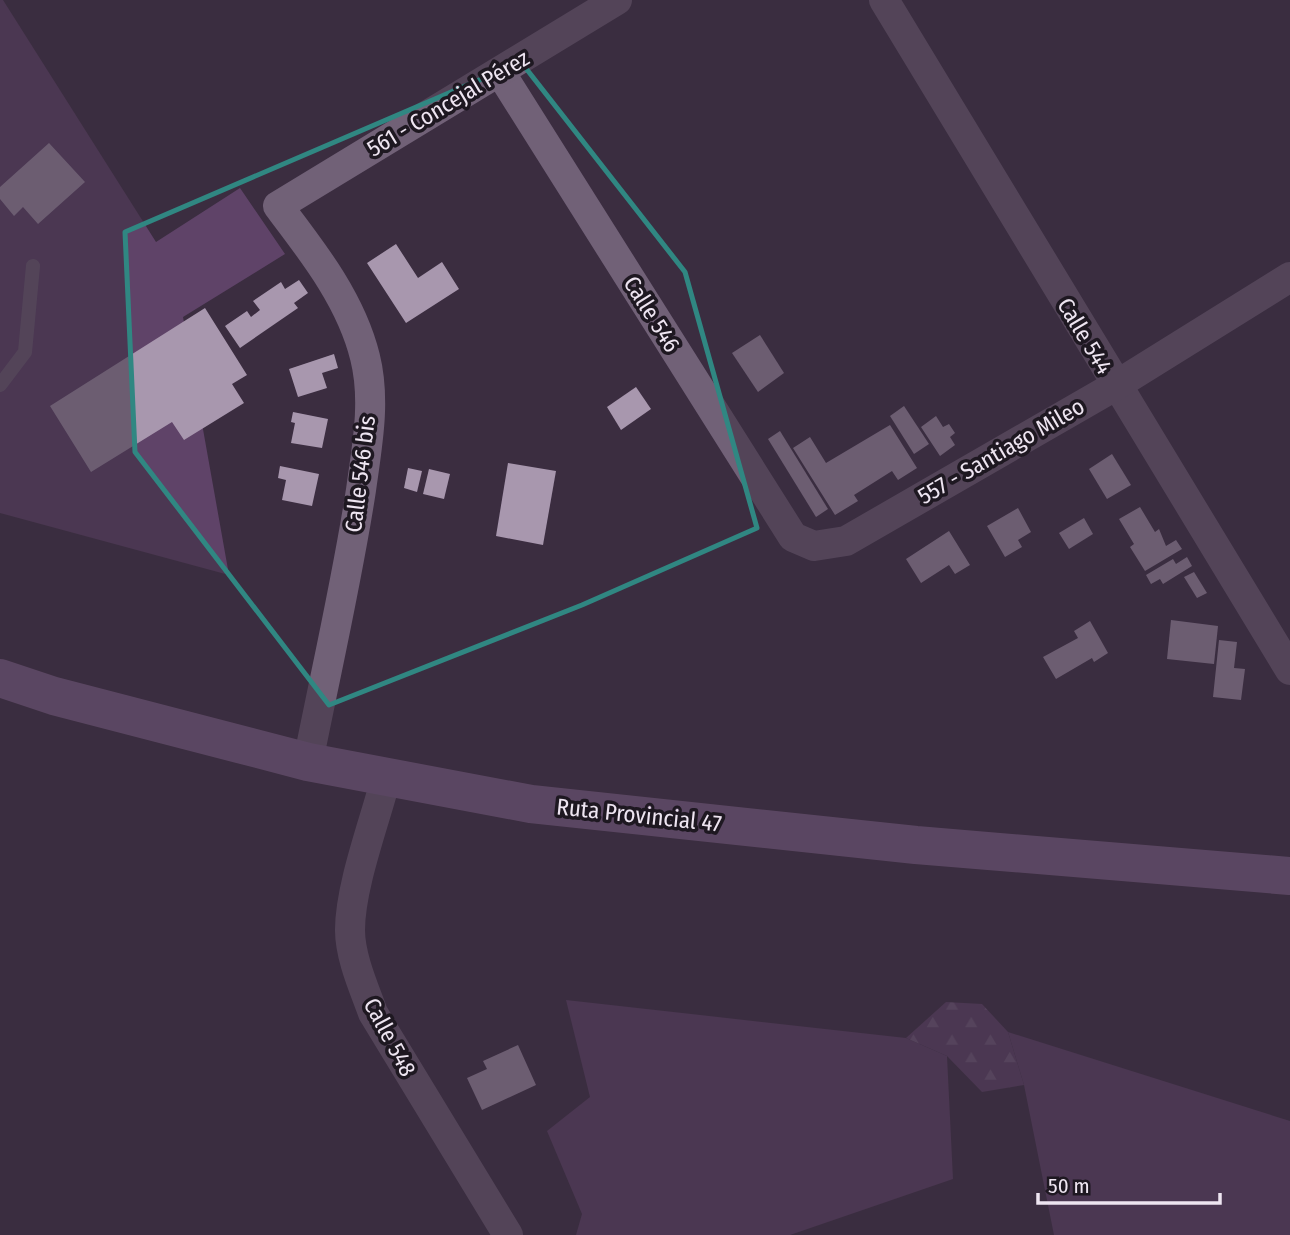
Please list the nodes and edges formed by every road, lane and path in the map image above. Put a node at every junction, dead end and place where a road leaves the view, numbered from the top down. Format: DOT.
graph roads {
  1 [pos="617,0"];
  2 [pos="884,0"];
  3 [pos="499,72"];
  4 [pos="278,206"];
  5 [pos="33,266"];
  6 [pos="1290,277"];
  7 [pos="0,385"];
  8 [pos="1115,386"];
  9 [pos="814,546"];
  10 [pos="1290,670"];
  11 [pos="0,678"];
  12 [pos="308,762"];
  13 [pos="386,778"];
  14 [pos="1290,876"];
  15 [pos="508,1235"];
  1 -- 3 [label="street, 561 - Concejal Pérez"];
  2 -- 8 [label="street, Calle 544"];
  3 -- 4 [label="street, 561 - Concejal Pérez"];
  3 -- 9 [label="street, Calle 546"];
  4 -- 12 [label="street, Calle 546 bis"];
  5 -- 7 [label="lane"];
  6 -- 8 [label="street, 557 - Santiago Mileo"];
  8 -- 9 [label="street, 557 - Santiago Mileo"];
  8 -- 10 [label="street, Calle 544"];
  11 -- 12 [label="main road, Ruta Provincial 47"];
  12 -- 13 [label="main road, Ruta Provincial 47"];
  13 -- 14 [label="main road, Ruta Provincial 47"];
  13 -- 15 [label="street, Calle 548"];
}
